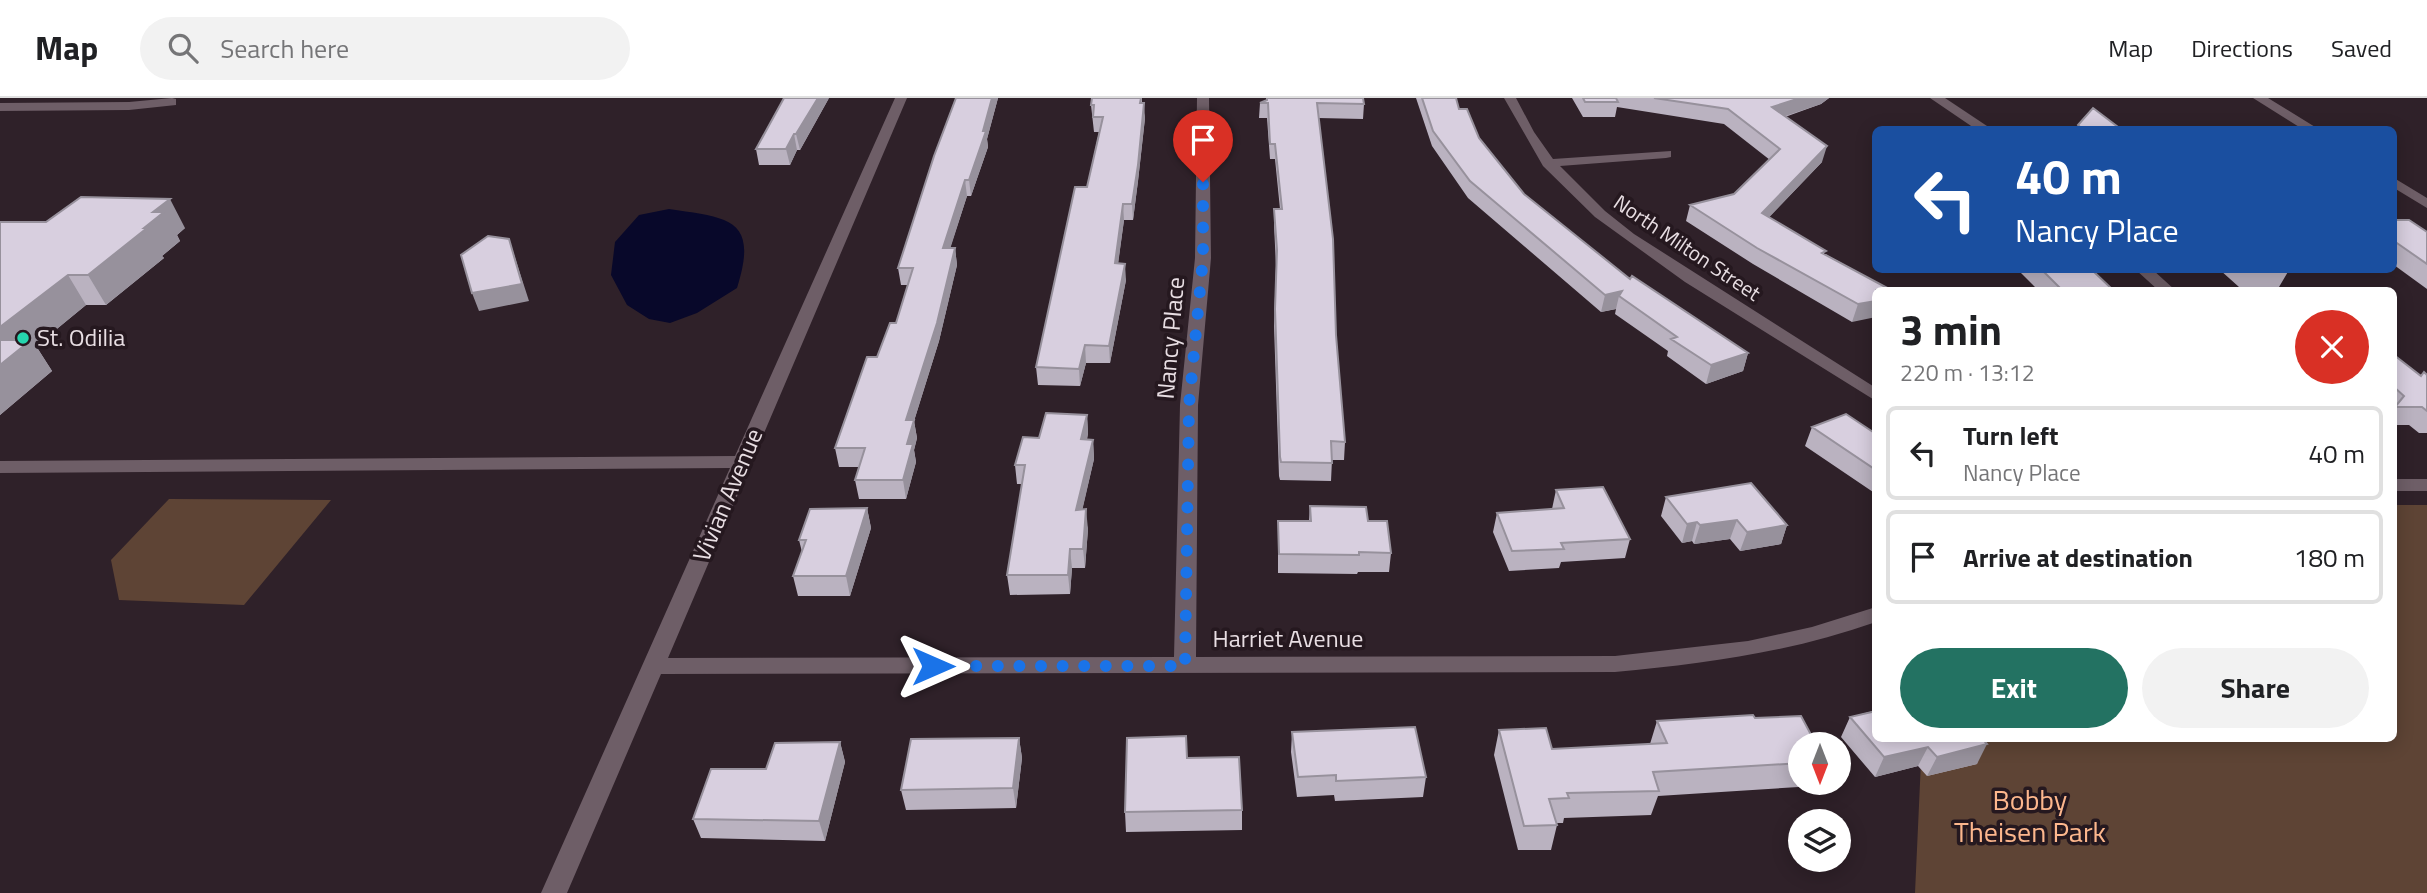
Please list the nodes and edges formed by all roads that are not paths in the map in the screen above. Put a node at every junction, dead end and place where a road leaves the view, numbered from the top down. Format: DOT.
graph roads {
  1 [pos="901,98"];
  2 [pos="1203,98"];
  3 [pos="1510,98"];
  4 [pos="1936,98"];
  5 [pos="2259,98"];
  6 [pos="172,102"];
  7 [pos="0,107"];
  8 [pos="1981,126"];
  9 [pos="2307,126"];
  10 [pos="1665,154"];
  11 [pos="1548,163"];
  12 [pos="2397,184"];
  13 [pos="2427,204"];
  14 [pos="2147,273"];
  15 [pos="2164,287"];
  16 [pos="1872,393"];
  17 [pos="742,462"];
  18 [pos="0,467"];
  19 [pos="2397,485"];
  20 [pos="2427,485"];
  21 [pos="1872,616"];
  22 [pos="653,666"];
  23 [pos="1185,666"];
  24 [pos="554,893"];
  1 -- 17 [label="street, Vivian Avenue"];
  2 -- 23 [label="street, Nancy Place"];
  3 -- 11 [label="street, North Milton Street"];
  4 -- 8 [label="street"];
  5 -- 9 [label="street"];
  6 -- 7 [label="street"];
  10 -- 11 [label="street"];
  11 -- 16 [label="street, North Milton Street"];
  12 -- 13 [label="street"];
  14 -- 15 [label="street"];
  17 -- 18 [label="street"];
  17 -- 22 [label="street, Vivian Avenue"];
  19 -- 20 [label="street"];
  21 -- 23 [label="street, Harriet Avenue"];
  22 -- 23 [label="street, Harriet Avenue"];
  22 -- 24 [label="street, Vivian Avenue"];
}
